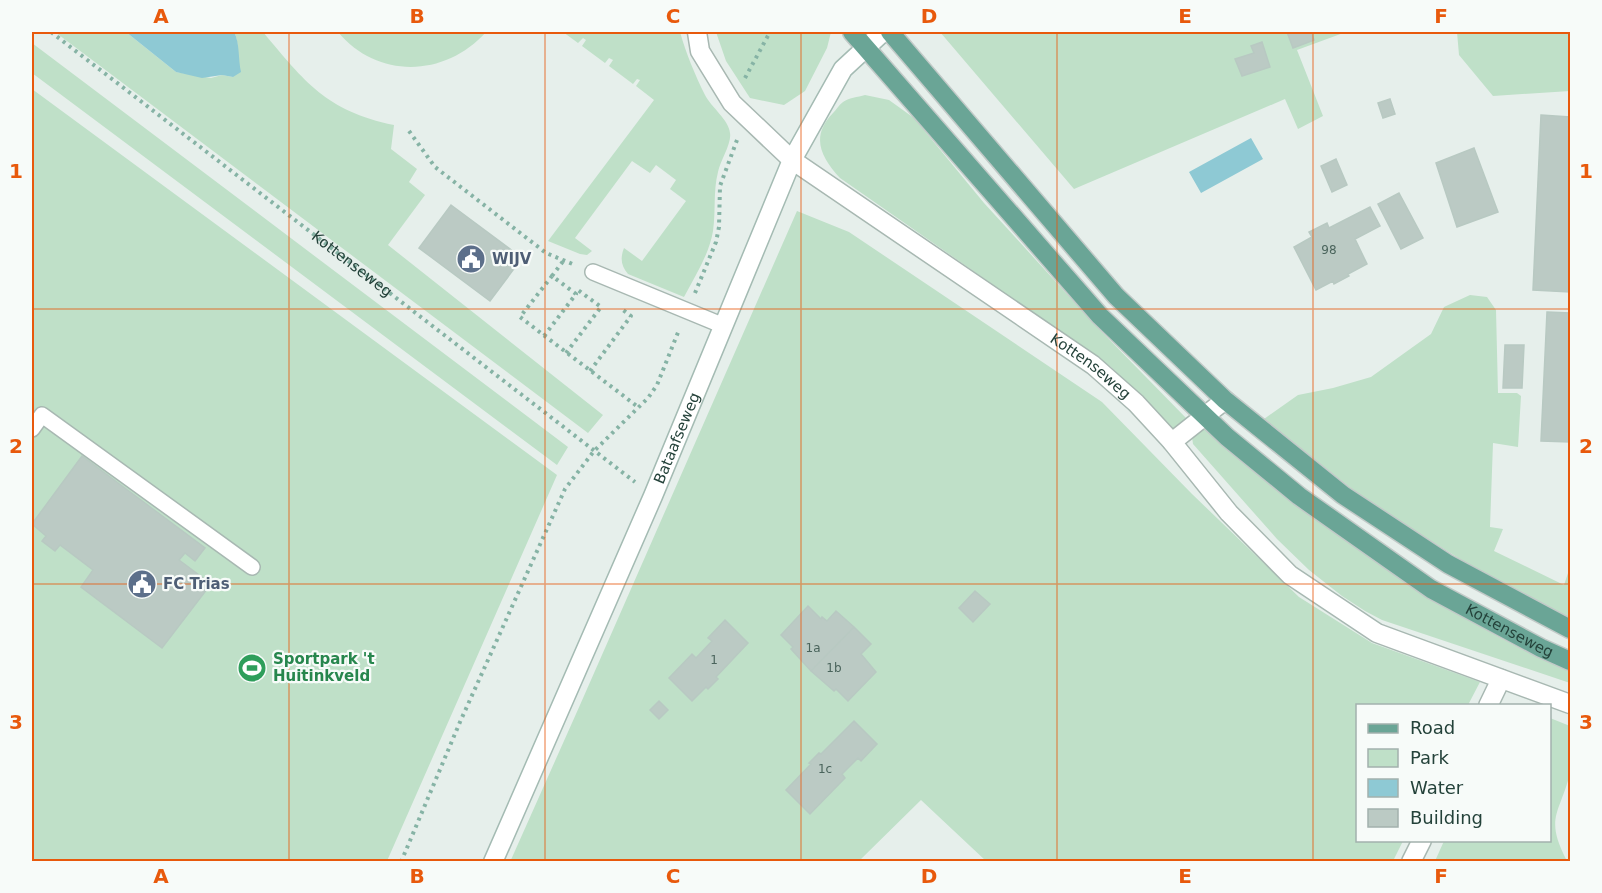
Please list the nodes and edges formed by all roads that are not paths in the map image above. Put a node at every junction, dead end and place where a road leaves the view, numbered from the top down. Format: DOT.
graph roads {
  1 [pos="697,32"];
  2 [pos="852,32"];
  3 [pos="883,32"];
  4 [pos="890,32"];
  5 [pos="865,48"];
  6 [pos="792,160"];
  7 [pos="593,272"];
  8 [pos="724,326"];
  9 [pos="1225,400"];
  10 [pos="1205,416"];
  11 [pos="32,429"];
  12 [pos="1172,441"];
  13 [pos="252,567"];
  14 [pos="1570,629"];
  15 [pos="1570,661"];
  16 [pos="1501,679"];
  17 [pos="1488,704"];
  18 [pos="1570,704"];
  19 [pos="1421,842"];
  20 [pos="494,861"];
  21 [pos="1411,861"];
  1 -- 6 [label="street, Kottenseweg"];
  2 -- 5 [label="main road, Kottenseweg"];
  3 -- 5 [label="street, Bataafseweg"];
  4 -- 9 [label="main road, Kottenseweg"];
  5 -- 6 [label="street, Bataafseweg"];
  5 -- 10 [label="main road, Kottenseweg"];
  6 -- 8 [label="street, Bataafseweg"];
  6 -- 12 [label="street, Kottenseweg"];
  7 -- 8 [label="lane"];
  8 -- 20 [label="street, Bataafseweg"];
  9 -- 10 [label="street"];
  9 -- 14 [label="main road, Kottenseweg"];
  10 -- 12 [label="street"];
  10 -- 15 [label="main road, Kottenseweg"];
  11 -- 13 [label="lane"];
  12 -- 16 [label="street, Kottenseweg"];
  16 -- 17 [label="street"];
  16 -- 18 [label="street, Kottenseweg"];
  19 -- 21 [label="street"];
}
